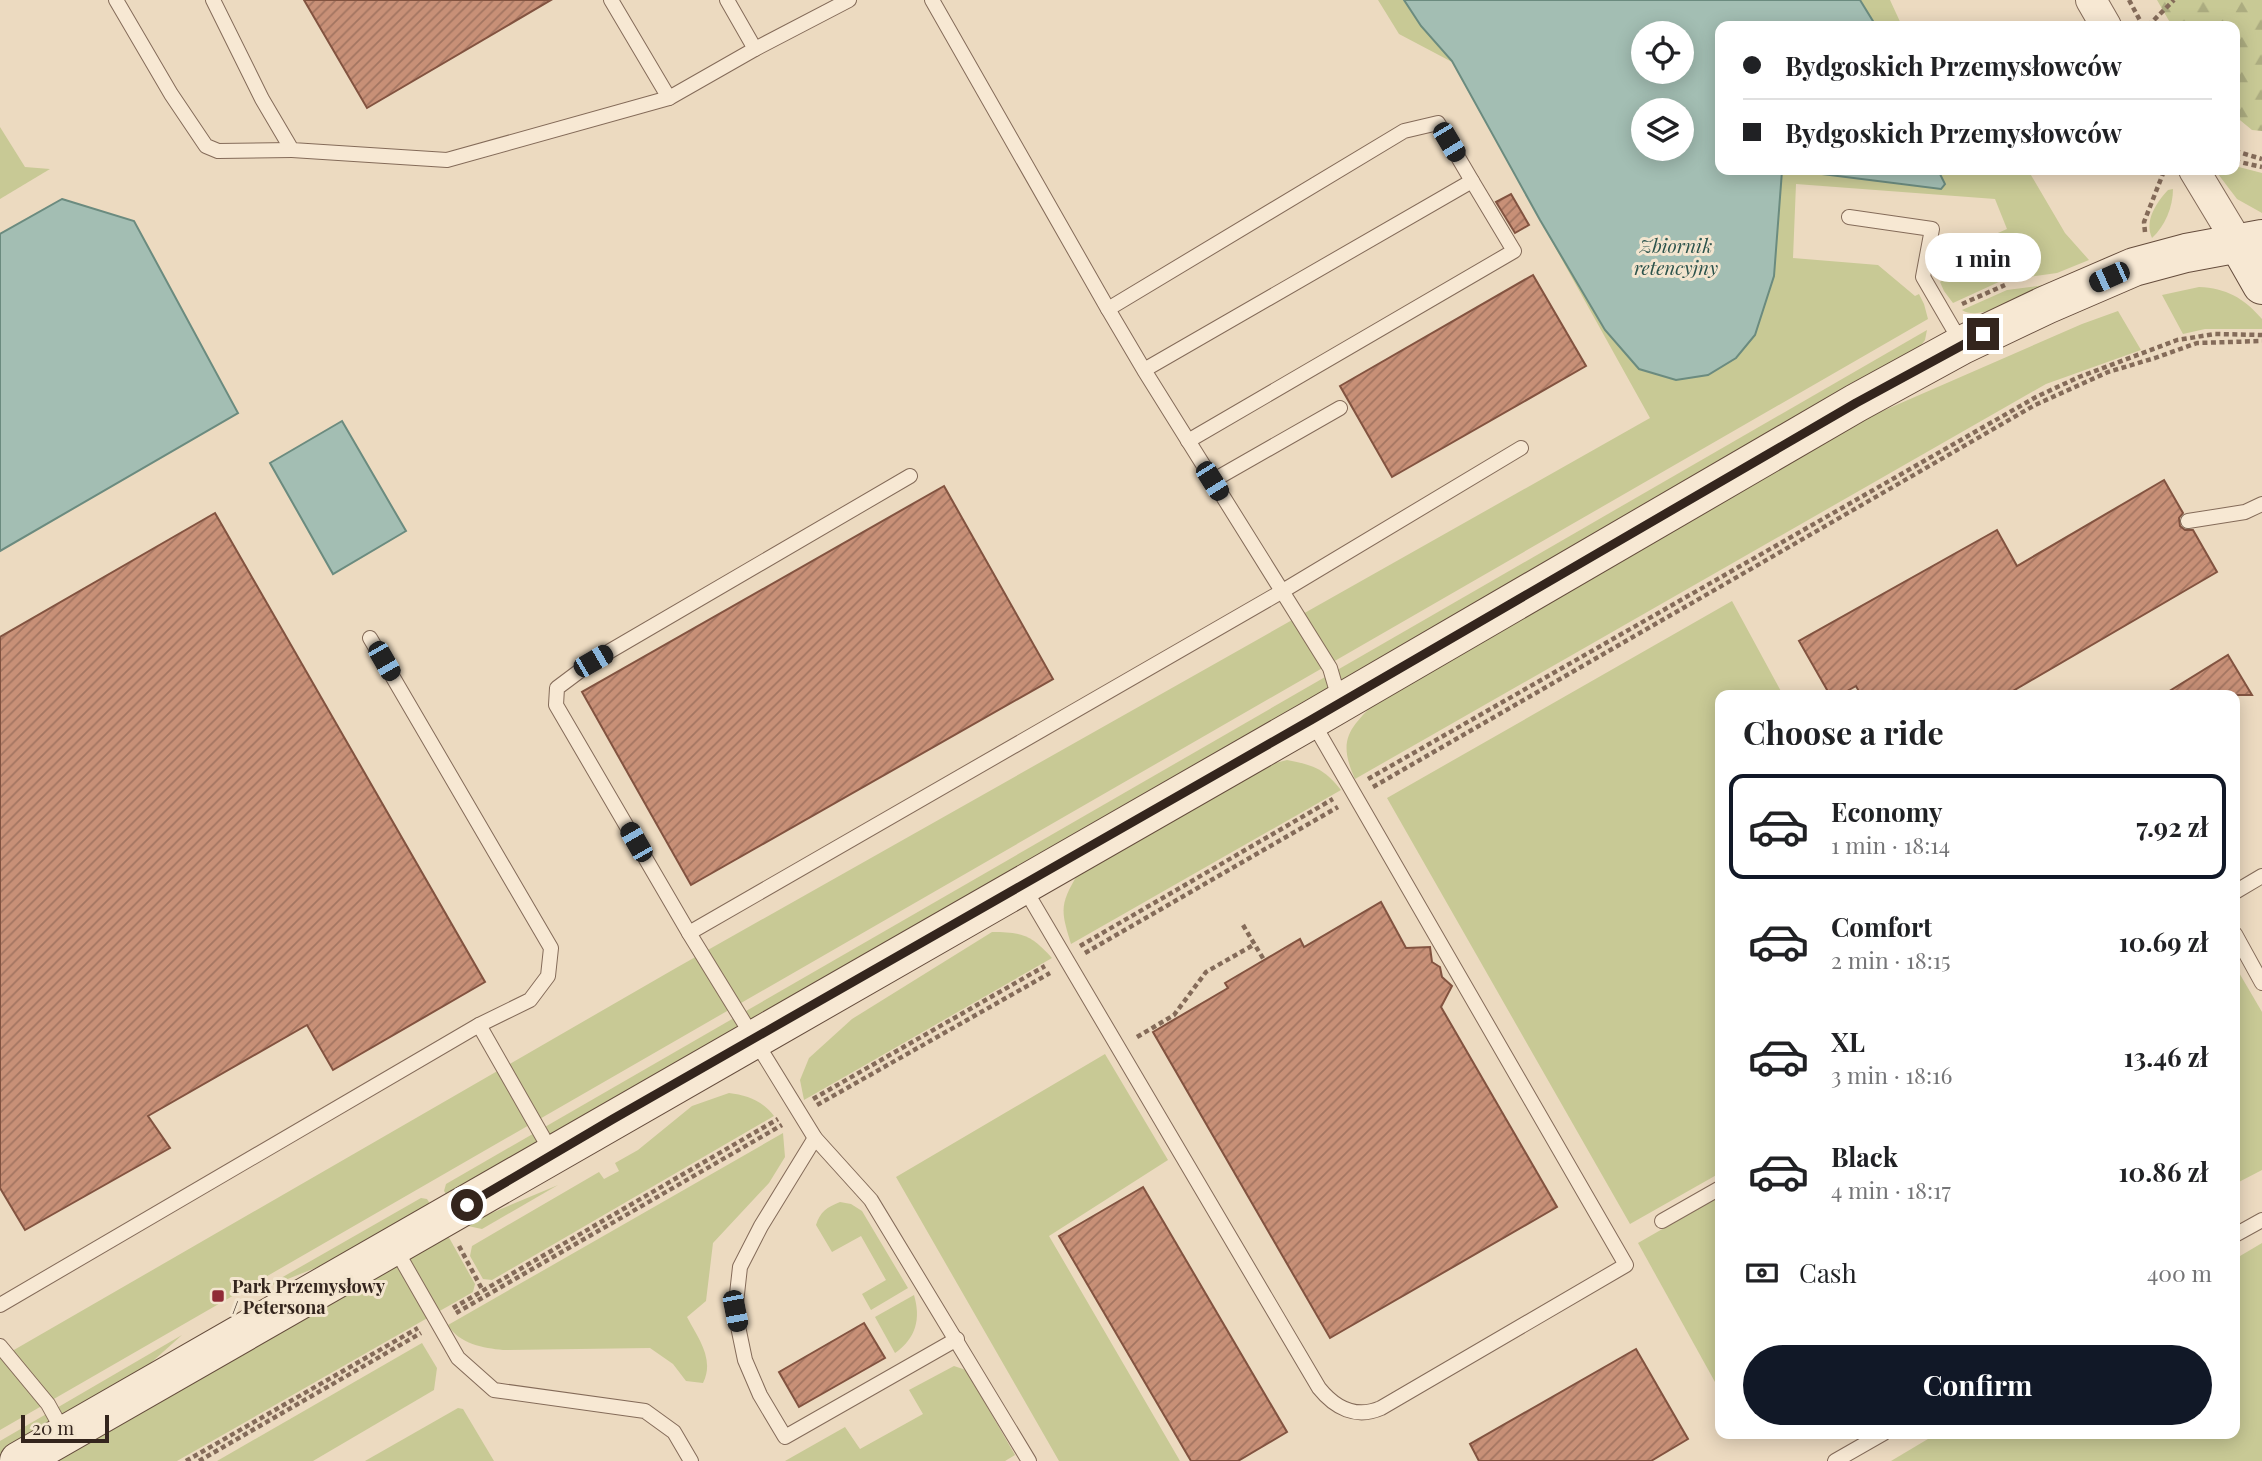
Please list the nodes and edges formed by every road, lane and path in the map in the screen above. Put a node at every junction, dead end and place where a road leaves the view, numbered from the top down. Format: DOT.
graph roads {
  1 [pos="116,0"];
  2 [pos="213,0"];
  3 [pos="611,0"];
  4 [pos="727,0"];
  5 [pos="849,0"];
  6 [pos="932,0"];
  7 [pos="2091,0"];
  8 [pos="2129,0"];
  9 [pos="2174,0"];
  10 [pos="2103,21"];
  11 [pos="2143,21"];
  12 [pos="2151,21"];
  13 [pos="755,49"];
  14 [pos="669,98"];
  15 [pos="292,150"];
  16 [pos="2240,152"];
  17 [pos="2262,159"];
  18 [pos="2240,162"];
  19 [pos="2262,167"];
  20 [pos="2198,175"];
  21 [pos="1472,181"];
  22 [pos="1849,217"];
  23 [pos="2250,241"];
  24 [pos="2262,285"];
  25 [pos="1108,309"];
  26 [pos="2262,335"];
  27 [pos="2262,341"];
  28 [pos="1962,345"];
  29 [pos="1144,370"];
  30 [pos="1340,408"];
  31 [pos="1188,441"];
  32 [pos="1521,448"];
  33 [pos="910,476"];
  34 [pos="1212,481"];
  35 [pos="2262,504"];
  36 [pos="2188,521"];
  37 [pos="1281,592"];
  38 [pos="370,638"];
  39 [pos="1326,712"];
  40 [pos="1353,793"];
  41 [pos="2262,876"];
  42 [pos="1023,884"];
  43 [pos="2240,889"];
  44 [pos="1244,925"];
  45 [pos="689,933"];
  46 [pos="2240,943"];
  47 [pos="1255,944"];
  48 [pos="1066,959"];
  49 [pos="1264,960"];
  50 [pos="2262,984"];
  51 [pos="479,1025"];
  52 [pos="753,1039"];
  53 [pos="1119,1048"];
  54 [pos="798,1112"];
  55 [pos="815,1138"];
  56 [pos="553,1156"];
  57 [pos="1715,1191"];
  58 [pos="2262,1220"];
  59 [pos="1662,1222"];
  60 [pos="2240,1232"];
  61 [pos="394,1247"];
  62 [pos="0,1305"];
  63 [pos="436,1321"];
  64 [pos="957,1339"];
  65 [pos="0,1346"];
  66 [pos="65,1434"];
  67 [pos="1874,1439"];
  68 [pos="19,1461"];
  69 [pos="186,1461"];
  70 [pos="200,1461"];
  71 [pos="691,1461"];
  72 [pos="1029,1461"];
  73 [pos="1835,1461"];
  1 -- 15 [label="lane"];
  2 -- 15 [label="lane"];
  3 -- 14 [label="lane"];
  4 -- 13 [label="lane"];
  5 -- 13 [label="lane"];
  6 -- 25 [label="lane"];
  7 -- 10 [label="street"];
  8 -- 11 [label="path"];
  9 -- 12 [label="path"];
  13 -- 14 [label="lane"];
  14 -- 15 [label="lane"];
  16 -- 17 [label="path"];
  18 -- 19 [label="path"];
  20 -- 23 [label="street"];
  21 -- 25 [label="lane"];
  21 -- 29 [label="lane"];
  21 -- 31 [label="lane"];
  22 -- 28 [label="lane"];
  23 -- 24 [label="street"];
  23 -- 28 [label="street"];
  25 -- 29 [label="lane"];
  26 -- 40 [label="path"];
  27 -- 40 [label="path"];
  28 -- 39 [label="street"];
  29 -- 31 [label="lane"];
  30 -- 34 [label="lane"];
  31 -- 34 [label="lane"];
  32 -- 37 [label="lane"];
  33 -- 45 [label="lane"];
  34 -- 37 [label="lane"];
  35 -- 36 [label="lane"];
  37 -- 39 [label="lane"];
  37 -- 45 [label="lane"];
  38 -- 51 [label="lane"];
  39 -- 40 [label="lane"];
  39 -- 42 [label="street"];
  40 -- 48 [label="path"];
  40 -- 48 [label="path"];
  40 -- 53 [label="lane"];
  41 -- 43 [label="lane"];
  42 -- 48 [label="lane"];
  42 -- 52 [label="street"];
  44 -- 47 [label="path"];
  45 -- 52 [label="lane"];
  46 -- 50 [label="lane"];
  47 -- 49 [label="path"];
  47 -- 53 [label="path"];
  48 -- 53 [label="lane"];
  48 -- 54 [label="path"];
  51 -- 56 [label="lane"];
  51 -- 62 [label="lane"];
  52 -- 54 [label="lane"];
  52 -- 56 [label="street"];
  54 -- 55 [label="lane"];
  54 -- 63 [label="path"];
  55 -- 64 [label="lane"];
  55 -- 64 [label="lane"];
  56 -- 61 [label="street"];
  57 -- 59 [label="lane"];
  58 -- 60 [label="lane"];
  61 -- 63 [label="lane"];
  61 -- 66 [label="street"];
  63 -- 69 [label="path"];
  63 -- 70 [label="path"];
  63 -- 71 [label="lane"];
  64 -- 72 [label="lane"];
  65 -- 66 [label="lane"];
  66 -- 68 [label="street"];
  67 -- 73 [label="lane"];
}
